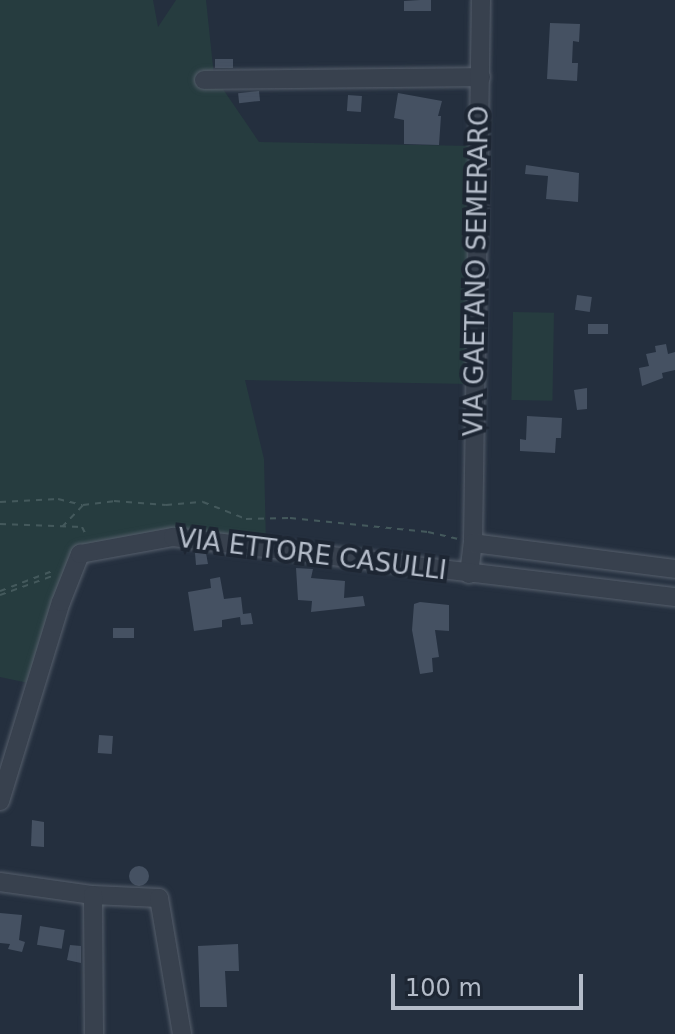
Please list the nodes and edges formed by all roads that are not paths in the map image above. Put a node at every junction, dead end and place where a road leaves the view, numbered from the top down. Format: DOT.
graph roads {
  1 [pos="481,0"];
  2 [pos="481,77"];
  3 [pos="204,80"];
  4 [pos="473,543"];
  5 [pos="675,569"];
  6 [pos="469,574"];
  7 [pos="675,597"];
  8 [pos="0,801"];
  9 [pos="0,882"];
  10 [pos="93,895"];
  11 [pos="94,1034"];
  12 [pos="182,1034"];
  1 -- 2 [label="street, VIA GAETANO SEMERARO"];
  2 -- 3 [label="street"];
  2 -- 4 [label="street, VIA GAETANO SEMERARO"];
  4 -- 5 [label="street, VIA ETTORE CASULLI"];
  4 -- 6 [label="street, VIA ETTORE CASULLI"];
  6 -- 7 [label="street, VIA ETTORE CASULLI"];
  6 -- 8 [label="street, VIA ETTORE CASULLI"];
  9 -- 10 [label="street"];
  10 -- 11 [label="street"];
  10 -- 12 [label="street"];
}
